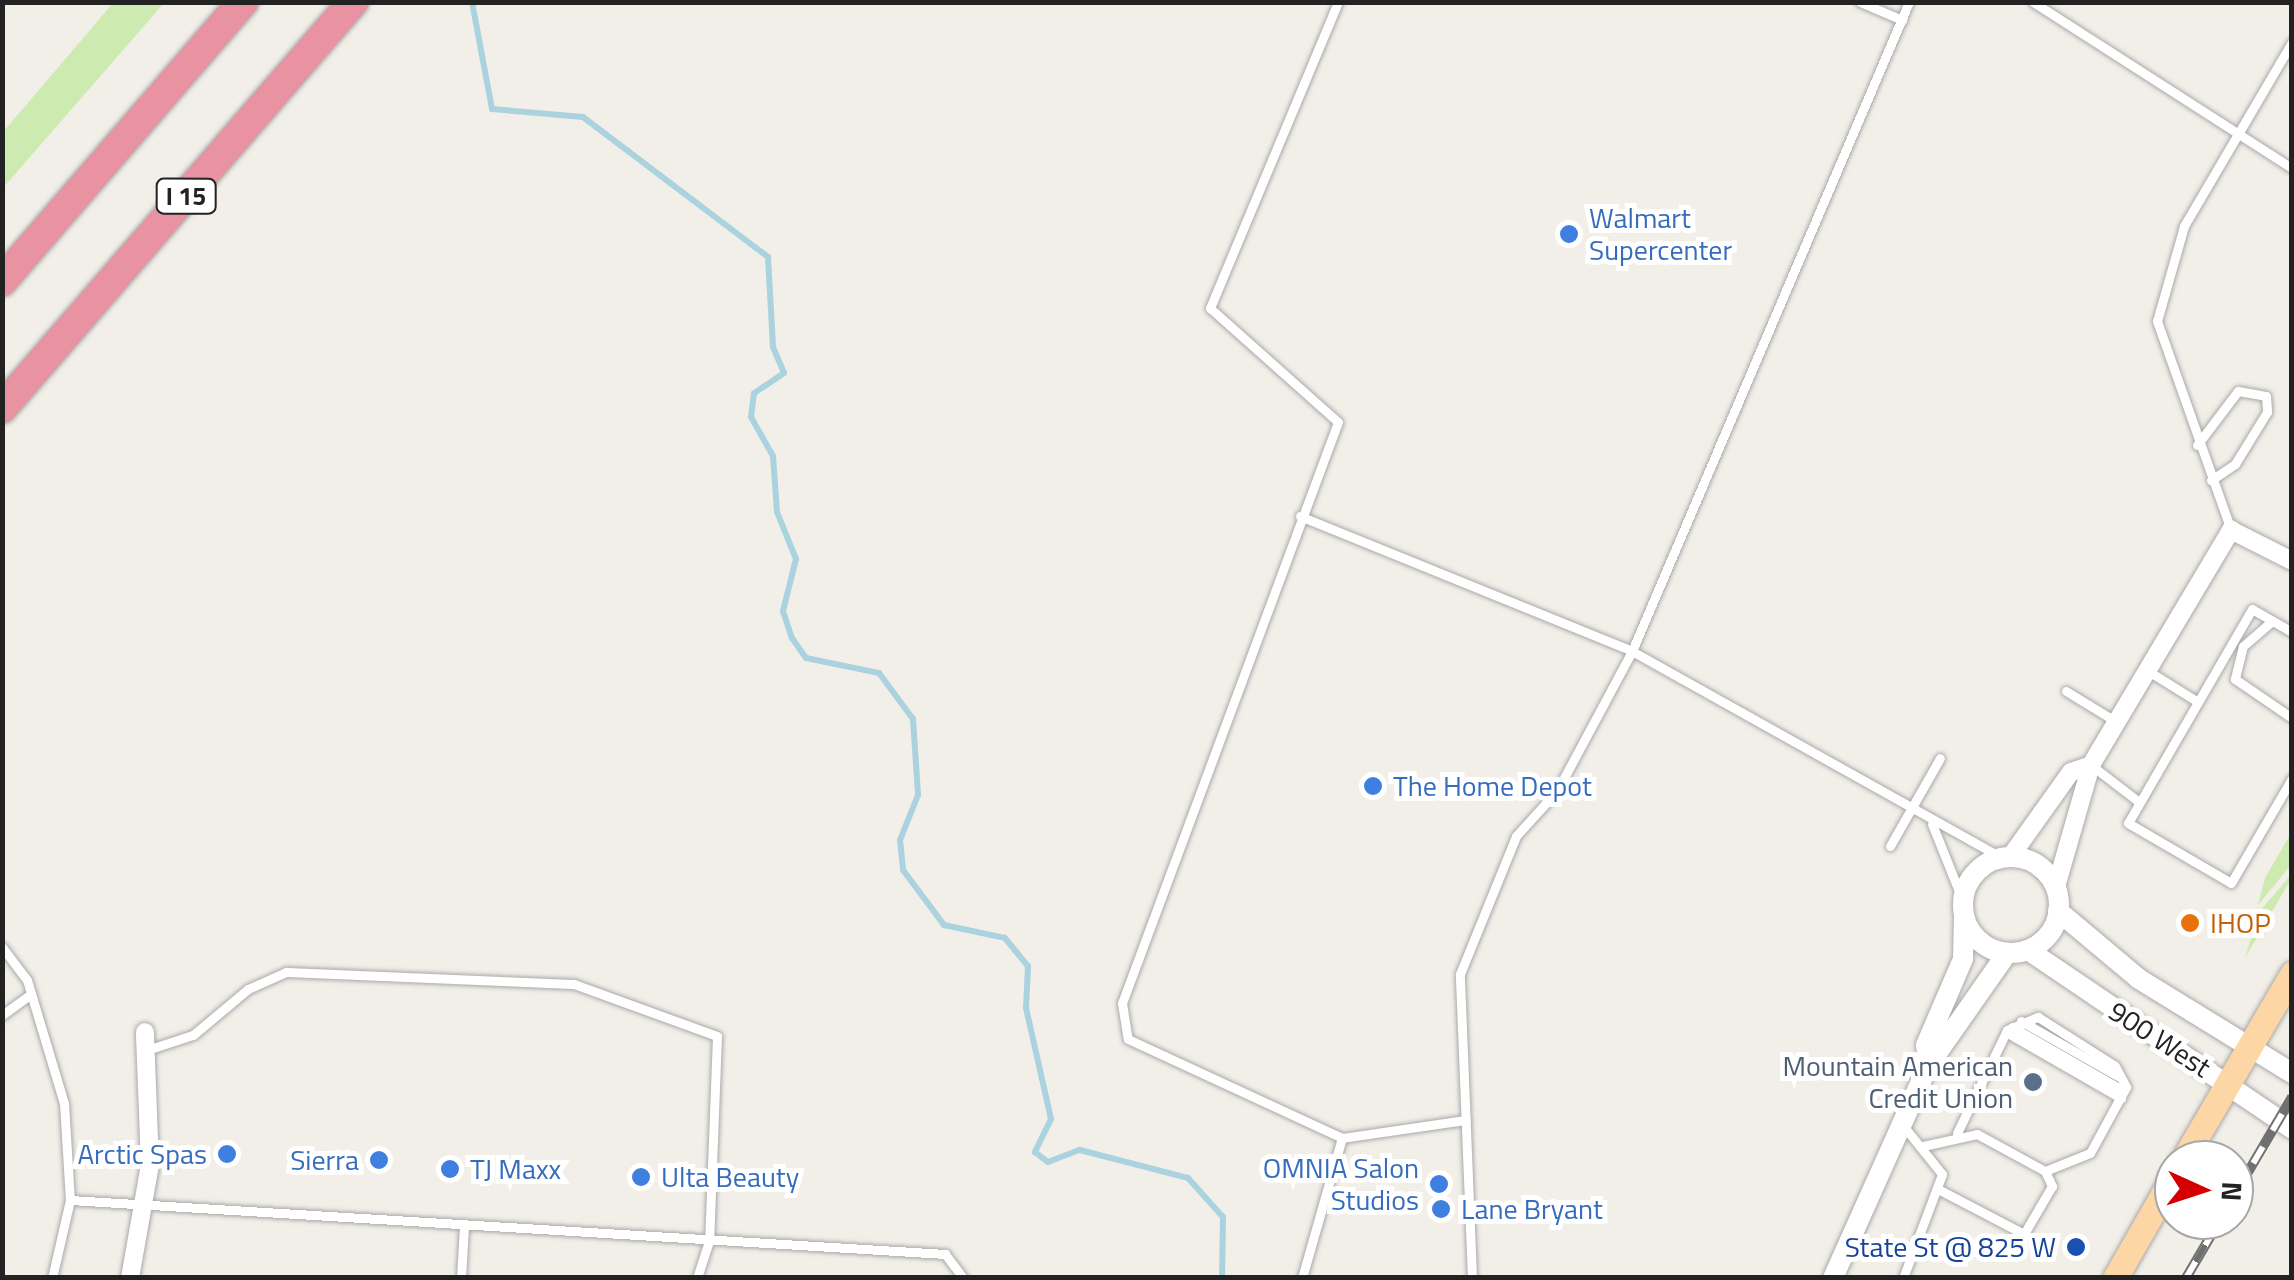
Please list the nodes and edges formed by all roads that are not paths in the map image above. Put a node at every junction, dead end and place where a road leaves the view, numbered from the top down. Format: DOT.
graph roads {
  1 [pos="242,2"];
  2 [pos="353,2"];
  3 [pos="1338,2"];
  4 [pos="1860,2"];
  5 [pos="1909,2"];
  6 [pos="2033,2"];
  7 [pos="1902,20"];
  8 [pos="2292,42"];
  9 [pos="2238,136"];
  10 [pos="2292,168"];
  11 [pos="2,281"];
  12 [pos="8,402"];
  13 [pos="2197,445"];
  14 [pos="2211,480"];
  15 [pos="1300,516"];
  16 [pos="2231,530"];
  17 [pos="2292,560"];
  18 [pos="2272,621"];
  19 [pos="2292,632"];
  20 [pos="1632,651"];
  21 [pos="2144,669"];
  22 [pos="2066,691"];
  23 [pos="2198,702"];
  24 [pos="2292,718"];
  25 [pos="2115,721"];
  26 [pos="1940,758"];
  27 [pos="2091,765"];
  28 [pos="2292,778"];
  29 [pos="2140,802"];
  30 [pos="1910,811"];
  31 [pos="1932,824"];
  32 [pos="1890,846"];
  33 [pos="2006,857"];
  34 [pos="2056,887"];
  35 [pos="1963,908"];
  36 [pos="2058,911"];
  37 [pos="2,948"];
  38 [pos="2018,952"];
  39 [pos="2292,974"];
  40 [pos="31,994"];
  41 [pos="2,1015"];
  42 [pos="2013,1027"];
  43 [pos="146,1041"];
  44 [pos="2249,1047"];
  45 [pos="1928,1066"];
  46 [pos="2292,1073"];
  47 [pos="2228,1083"];
  48 [pos="2122,1094"];
  49 [pos="1466,1120"];
  50 [pos="1905,1128"];
  51 [pos="2292,1129"];
  52 [pos="1957,1132"];
  53 [pos="1342,1138"];
  54 [pos="2195,1140"];
  55 [pos="1923,1146"];
  56 [pos="2045,1171"];
  57 [pos="1940,1190"];
  58 [pos="70,1200"];
  59 [pos="145,1204"];
  60 [pos="2154,1210"];
  61 [pos="464,1226"];
  62 [pos="709,1241"];
  63 [pos="52,1278"];
  64 [pos="130,1278"];
  65 [pos="462,1278"];
  66 [pos="698,1278"];
  67 [pos="963,1278"];
  68 [pos="1302,1278"];
  69 [pos="1472,1278"];
  70 [pos="1833,1278"];
  71 [pos="1903,1278"];
  72 [pos="2115,1278"];
  1 -- 11 [label="highway"];
  2 -- 12 [label="highway, I 15"];
  3 -- 15 [label="lane"];
  4 -- 7 [label="lane"];
  5 -- 7 [label="lane"];
  6 -- 9 [label="lane"];
  7 -- 20 [label="lane"];
  8 -- 9 [label="lane"];
  9 -- 10 [label="lane"];
  9 -- 13 [label="lane"];
  13 -- 14 [label="lane"];
  13 -- 14 [label="lane"];
  14 -- 16 [label="lane"];
  15 -- 20 [label="lane"];
  15 -- 53 [label="lane"];
  16 -- 17 [label="street"];
  16 -- 21 [label="street"];
  18 -- 19 [label="lane"];
  18 -- 23 [label="lane"];
  18 -- 24 [label="lane"];
  20 -- 30 [label="lane"];
  20 -- 49 [label="lane"];
  21 -- 23 [label="lane"];
  21 -- 25 [label="street"];
  22 -- 25 [label="lane"];
  23 -- 29 [label="lane"];
  25 -- 27 [label="street"];
  26 -- 30 [label="lane"];
  27 -- 29 [label="lane"];
  27 -- 33 [label="street"];
  27 -- 34 [label="street"];
  28 -- 29 [label="lane"];
  30 -- 31 [label="lane"];
  30 -- 32 [label="lane"];
  31 -- 33 [label="lane"];
  31 -- 35 [label="lane"];
  33 -- 34 [label="street"];
  33 -- 35 [label="street"];
  34 -- 36 [label="street"];
  35 -- 38 [label="street"];
  35 -- 45 [label="street"];
  36 -- 38 [label="street"];
  36 -- 44 [label="street, 900 West"];
  37 -- 40 [label="lane"];
  38 -- 45 [label="street"];
  38 -- 47 [label="street, 900 West"];
  39 -- 44 [label="main road"];
  40 -- 41 [label="lane"];
  40 -- 58 [label="lane"];
  42 -- 48 [label="lane"];
  42 -- 48 [label="lane"];
  42 -- 52 [label="lane"];
  43 -- 59 [label="street"];
  43 -- 62 [label="lane"];
  44 -- 46 [label="street, 900 West"];
  44 -- 47 [label="main road"];
  45 -- 50 [label="street"];
  47 -- 51 [label="street, 900 West"];
  47 -- 54 [label="main road"];
  48 -- 56 [label="lane"];
  49 -- 53 [label="lane"];
  49 -- 69 [label="lane"];
  50 -- 55 [label="lane"];
  50 -- 70 [label="street"];
  52 -- 55 [label="lane"];
  52 -- 56 [label="lane"];
  53 -- 68 [label="lane"];
  55 -- 57 [label="lane"];
  56 -- 57 [label="lane"];
  57 -- 71 [label="lane"];
  58 -- 59 [label="lane"];
  58 -- 63 [label="lane"];
  59 -- 61 [label="lane"];
  59 -- 64 [label="street"];
  60 -- 72 [label="main road"];
  61 -- 62 [label="lane"];
  61 -- 65 [label="lane"];
  62 -- 66 [label="lane"];
  62 -- 67 [label="lane"];
}
